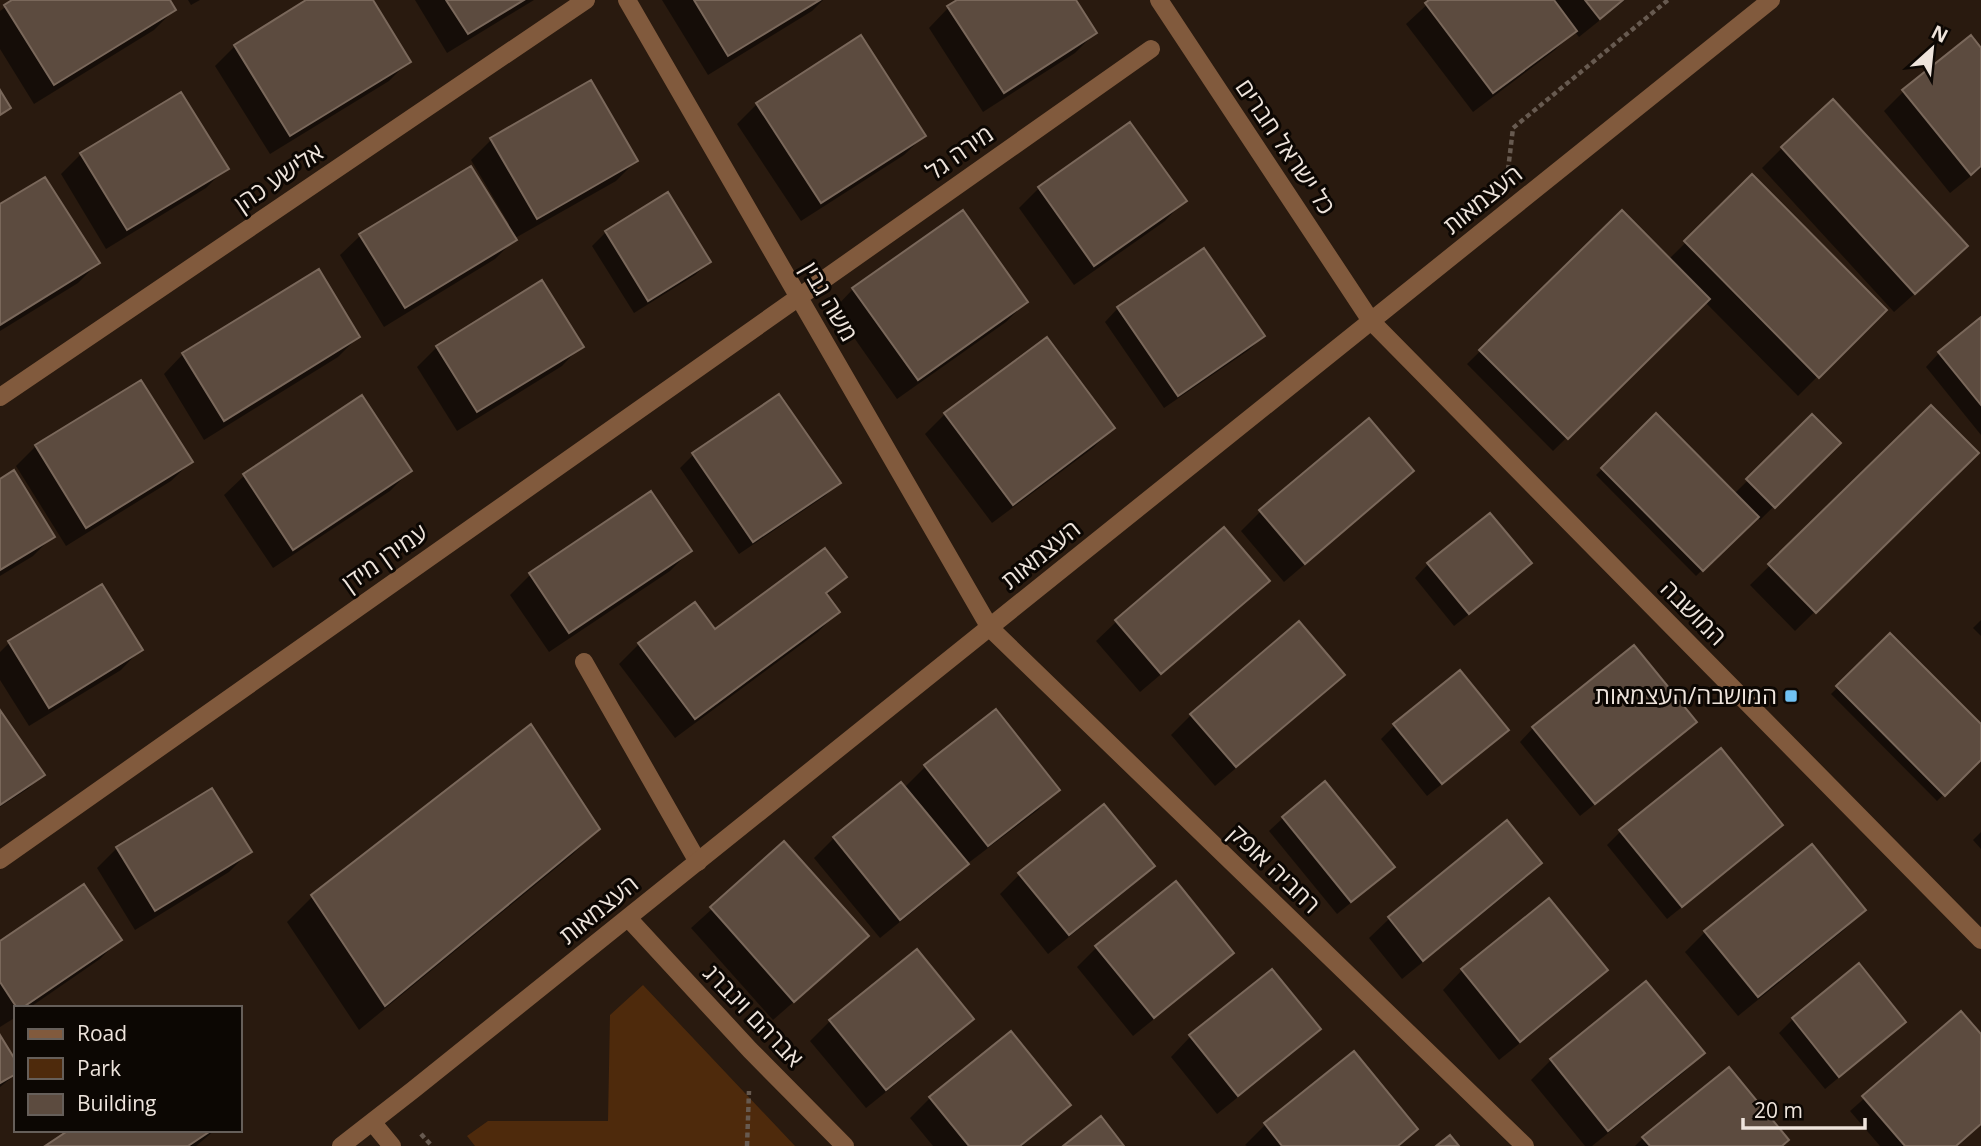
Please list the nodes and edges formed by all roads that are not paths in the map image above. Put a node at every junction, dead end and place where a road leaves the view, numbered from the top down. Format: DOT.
graph roads {
  1 [pos="586,0"];
  2 [pos="627,0"];
  3 [pos="1159,0"];
  4 [pos="1771,0"];
  5 [pos="1151,49"];
  6 [pos="797,297"];
  7 [pos="1371,321"];
  8 [pos="0,397"];
  9 [pos="990,628"];
  10 [pos="584,662"];
  11 [pos="0,860"];
  12 [pos="698,862"];
  13 [pos="628,918"];
  14 [pos="1981,940"];
  15 [pos="373,1123"];
  16 [pos="341,1146"];
  17 [pos="392,1146"];
  18 [pos="845,1146"];
  19 [pos="1525,1146"];
  1 -- 8 [label="street, אלישע כהן"];
  2 -- 6 [label="street, משה גבין"];
  3 -- 7 [label="street, כל ישראל חברים"];
  4 -- 7 [label="street, העצמאות"];
  5 -- 6 [label="street, מירה גל"];
  6 -- 9 [label="street, משה גבין"];
  6 -- 11 [label="street, עמירן מידן"];
  7 -- 9 [label="street, העצמאות"];
  7 -- 14 [label="street, המושבה"];
  9 -- 12 [label="street, העצמאות"];
  9 -- 19 [label="street, רחביה אופק"];
  10 -- 12 [label="street"];
  12 -- 13 [label="street, העצמאות"];
  13 -- 15 [label="street, העצמאות"];
  13 -- 18 [label="street, אברהם וינברג"];
  15 -- 16 [label="street, העצמאות"];
  15 -- 17 [label="street"];
}
